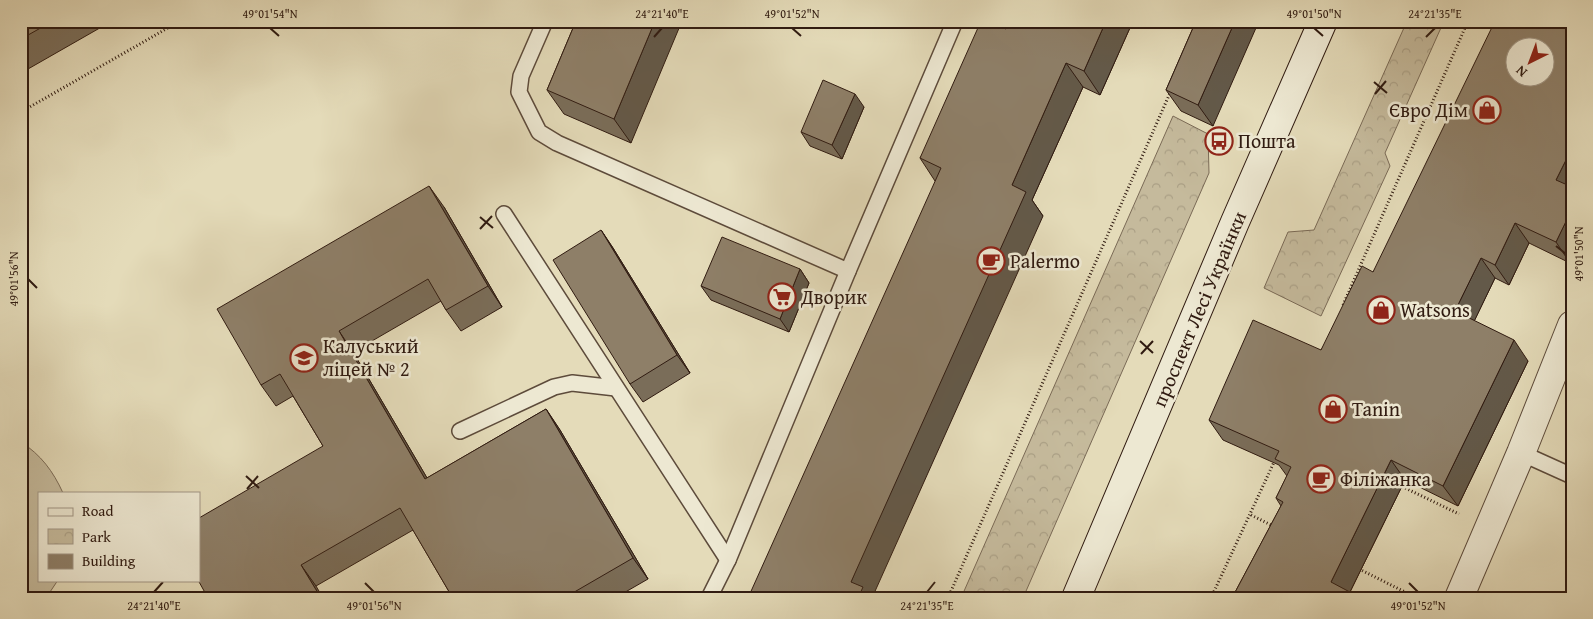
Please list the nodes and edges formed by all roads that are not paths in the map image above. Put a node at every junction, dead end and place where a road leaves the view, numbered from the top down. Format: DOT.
graph roads {
  1 [pos="544,21"];
  2 [pos="955,21"];
  3 [pos="1323,21"];
  4 [pos="504,214"];
  5 [pos="848,271"];
  6 [pos="1572,325"];
  7 [pos="616,388"];
  8 [pos="460,430"];
  9 [pos="1521,453"];
  10 [pos="1572,476"];
  11 [pos="728,560"];
  12 [pos="709,598"];
  13 [pos="1076,598"];
  14 [pos="1459,598"];
  1 -- 5 [label="lane"];
  2 -- 5 [label="lane"];
  3 -- 13 [label="main road, проспект Лесі Українки"];
  4 -- 7 [label="lane"];
  5 -- 11 [label="lane"];
  6 -- 9 [label="main road"];
  7 -- 8 [label="lane"];
  7 -- 11 [label="lane"];
  9 -- 10 [label="lane"];
  9 -- 14 [label="main road"];
  11 -- 12 [label="lane"];
}
